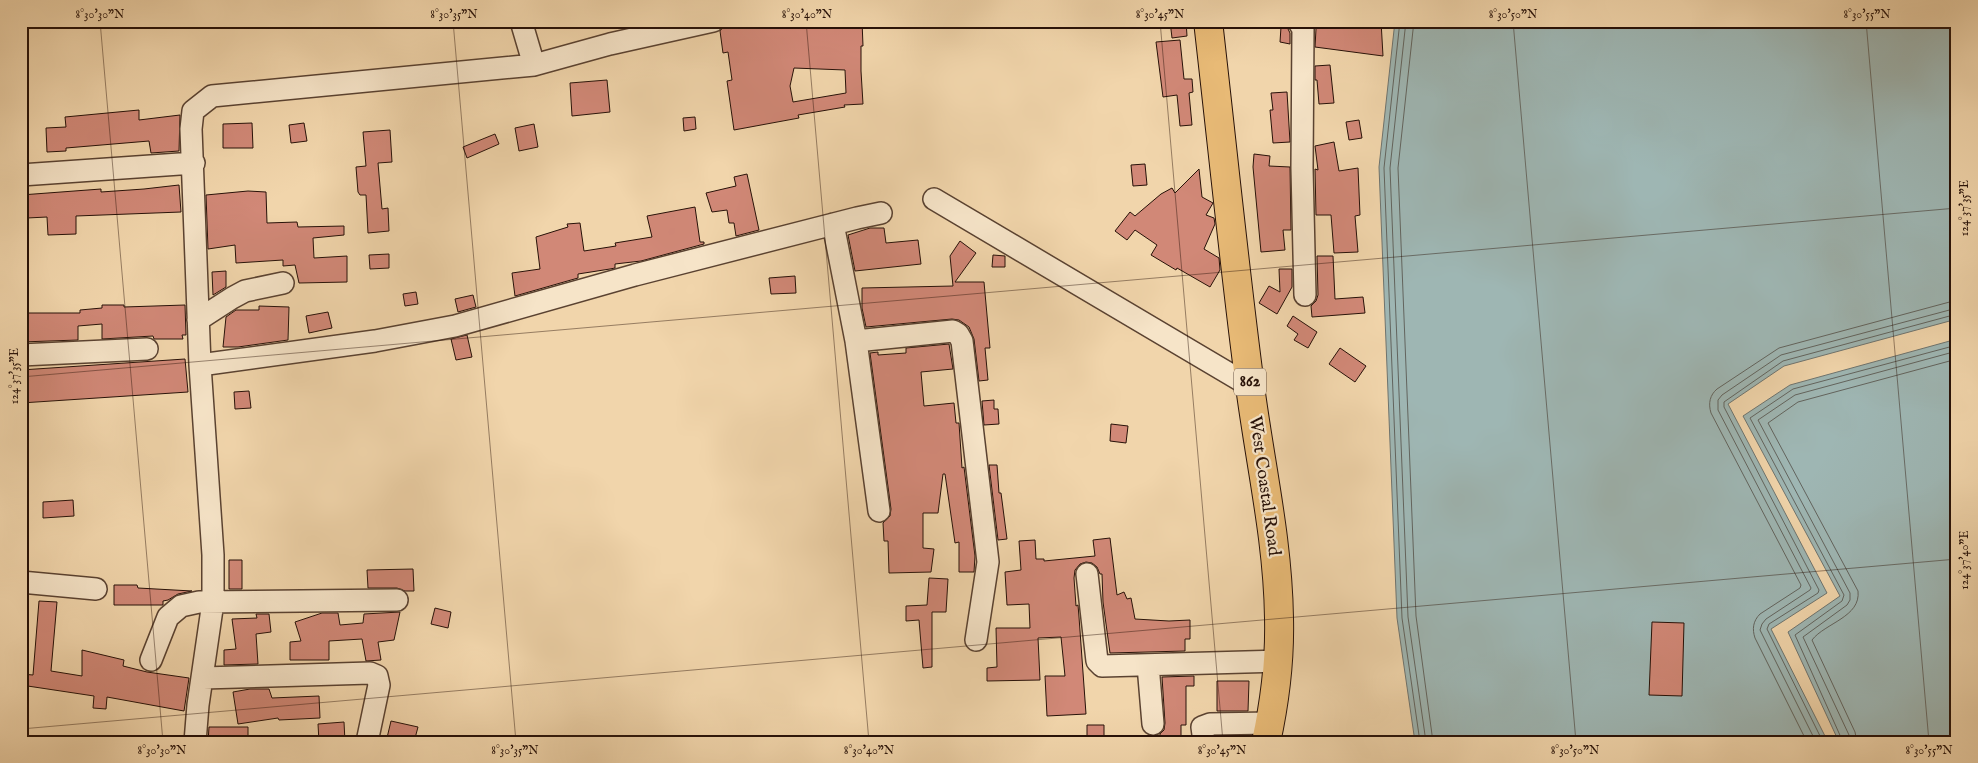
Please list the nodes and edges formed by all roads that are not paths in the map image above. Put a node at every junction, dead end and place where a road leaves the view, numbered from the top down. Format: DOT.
graph roads {
  1 [pos="521,21"];
  2 [pos="1208,21"];
  3 [pos="1298,21"];
  4 [pos="713,22"];
  5 [pos="534,65"];
  6 [pos="194,163"];
  7 [pos="21,174"];
  8 [pos="934,199"];
  9 [pos="881,213"];
  10 [pos="833,224"];
  11 [pos="283,283"];
  12 [pos="1305,295"];
  13 [pos="198,320"];
  14 [pos="856,341"];
  15 [pos="147,349"];
  16 [pos="21,355"];
  17 [pos="200,365"];
  18 [pos="1250,386"];
  19 [pos="879,511"];
  20 [pos="1087,574"];
  21 [pos="21,582"];
  22 [pos="96,589"];
  23 [pos="397,600"];
  24 [pos="213,602"];
  25 [pos="976,640"];
  26 [pos="151,660"];
  27 [pos="1278,661"];
  28 [pos="1148,665"];
  29 [pos="203,678"];
  30 [pos="1153,724"];
  31 [pos="1268,732"];
  32 [pos="195,742"];
  33 [pos="367,742"];
  34 [pos="1204,742"];
  1 -- 5 [label="street"];
  2 -- 18 [label="main road, West Coastal Road / 862"];
  3 -- 12 [label="street"];
  4 -- 5 [label="street"];
  5 -- 6 [label="street"];
  6 -- 7 [label="street"];
  6 -- 13 [label="street"];
  8 -- 18 [label="street"];
  9 -- 10 [label="street"];
  10 -- 14 [label="street"];
  10 -- 17 [label="street"];
  11 -- 13 [label="street"];
  13 -- 17 [label="street"];
  14 -- 19 [label="street"];
  14 -- 25 [label="street"];
  15 -- 16 [label="street"];
  17 -- 24 [label="street"];
  18 -- 27 [label="main road, West Coastal Road / 862"];
  20 -- 28 [label="street"];
  21 -- 22 [label="street"];
  23 -- 24 [label="street"];
  24 -- 26 [label="street"];
  24 -- 29 [label="street"];
  27 -- 28 [label="street"];
  27 -- 31 [label="main road, West Coastal Road / 862"];
  28 -- 30 [label="street"];
  29 -- 32 [label="street"];
  29 -- 33 [label="street"];
  31 -- 34 [label="street"];
}
